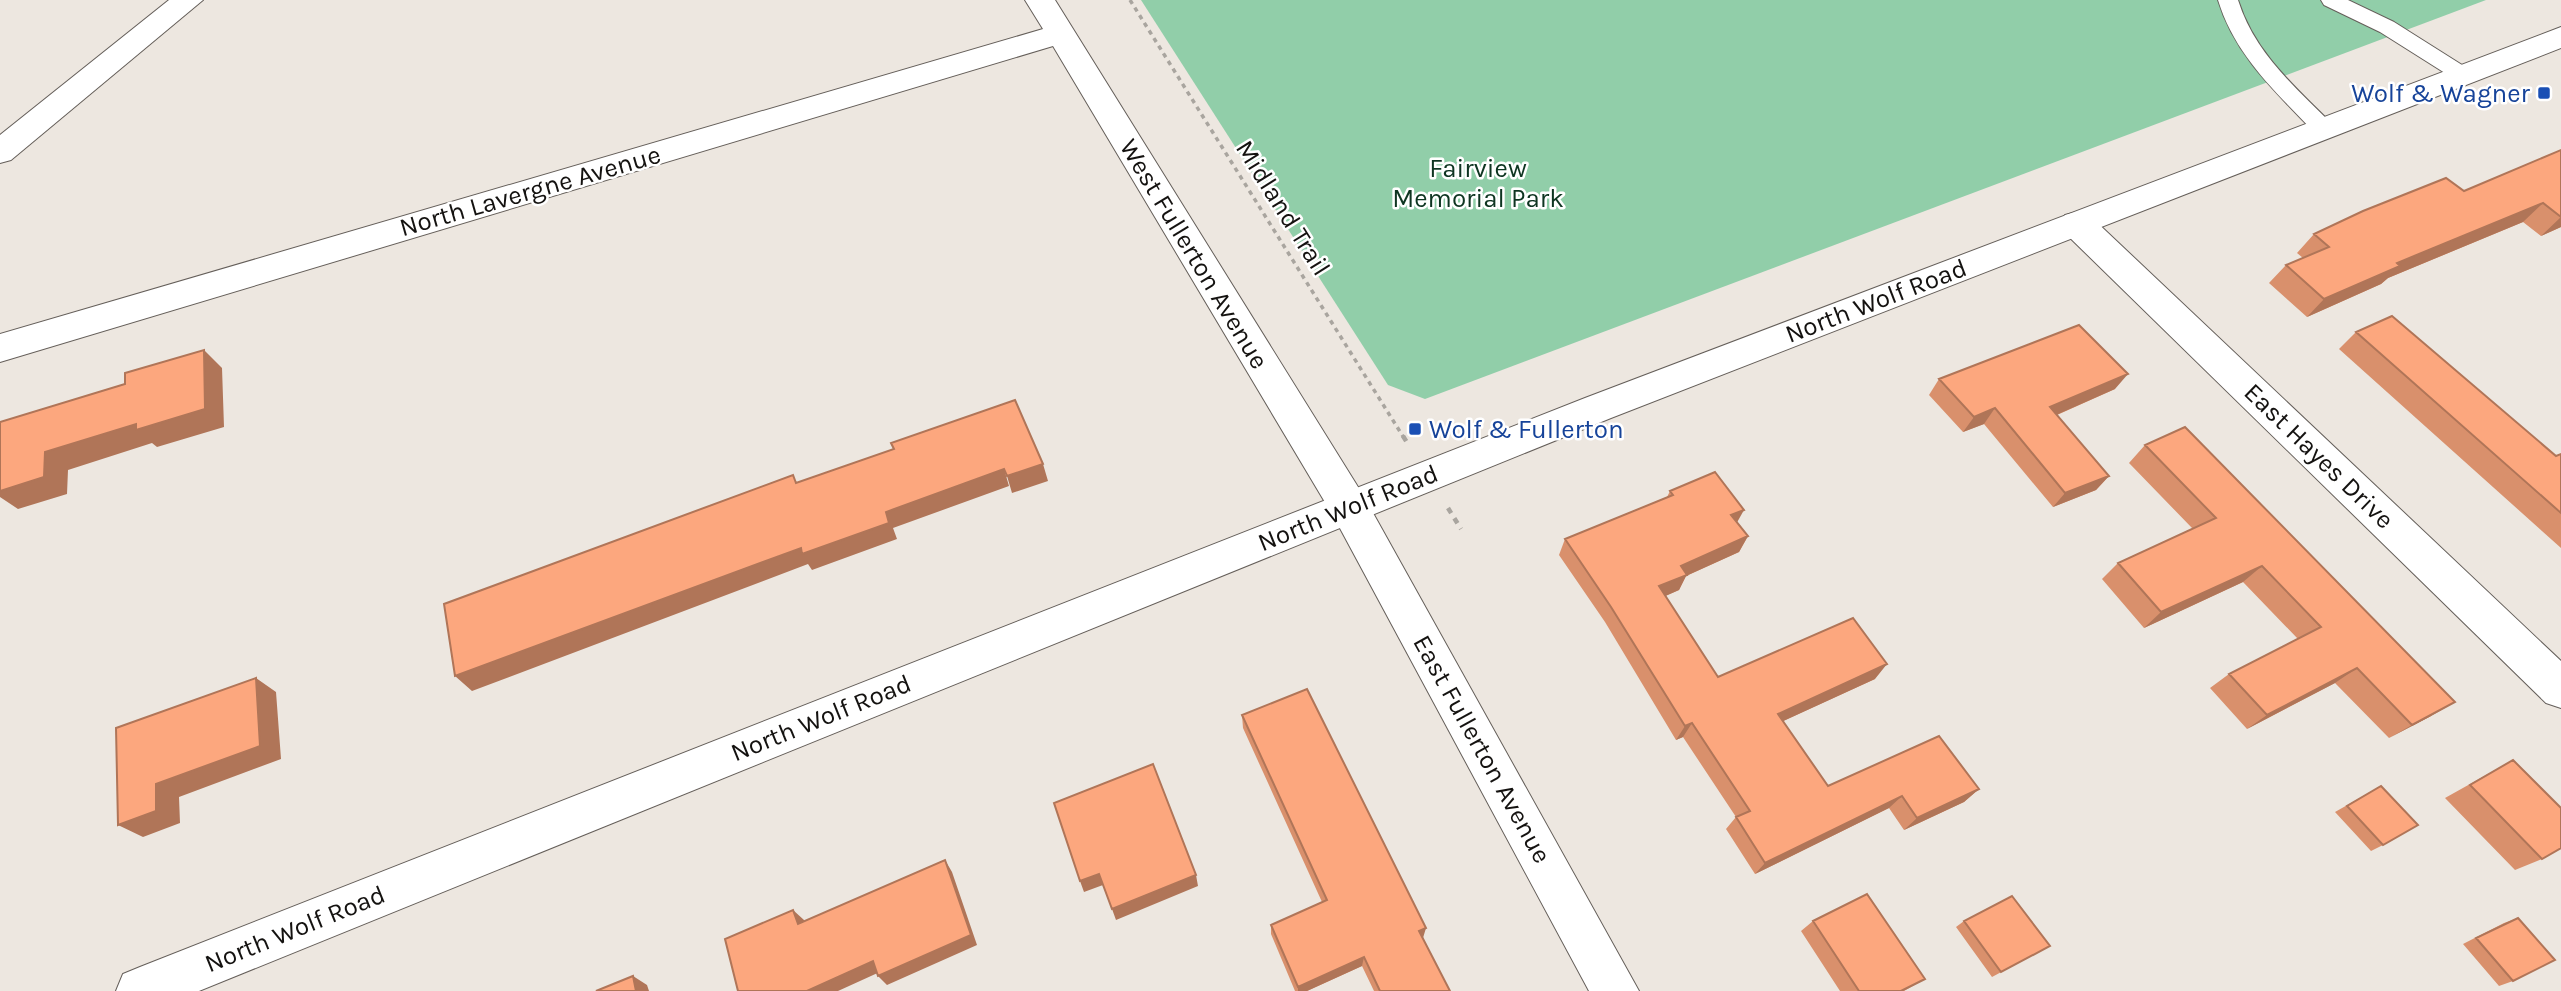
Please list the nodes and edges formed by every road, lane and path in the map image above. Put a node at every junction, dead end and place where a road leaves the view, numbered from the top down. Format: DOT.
graph roads {
  1 [pos="188,0"];
  2 [pos="1040,0"];
  3 [pos="1130,0"];
  4 [pos="2228,0"];
  5 [pos="2331,0"];
  6 [pos="1060,34"];
  7 [pos="2561,37"];
  8 [pos="2463,75"];
  9 [pos="2324,129"];
  10 [pos="0,152"];
  11 [pos="2077,224"];
  12 [pos="0,348"];
  13 [pos="1403,437"];
  14 [pos="1349,507"];
  15 [pos="2561,689"];
  16 [pos="140,991"];
  17 [pos="1615,991"];
  1 -- 10 [label="street"];
  2 -- 6 [label="street, West Fullerton Avenue"];
  3 -- 13 [label="path, Midland Trail"];
  4 -- 9 [label="lane"];
  5 -- 8 [label="lane"];
  6 -- 12 [label="street, North Lavergne Avenue"];
  6 -- 14 [label="street, West Fullerton Avenue"];
  7 -- 8 [label="street, North Wolf Road"];
  8 -- 9 [label="street, North Wolf Road"];
  9 -- 11 [label="street, North Wolf Road"];
  11 -- 14 [label="street, North Wolf Road"];
  11 -- 15 [label="street, East Hayes Drive"];
  14 -- 16 [label="street, North Wolf Road"];
  14 -- 17 [label="street, East Fullerton Avenue"];
}
